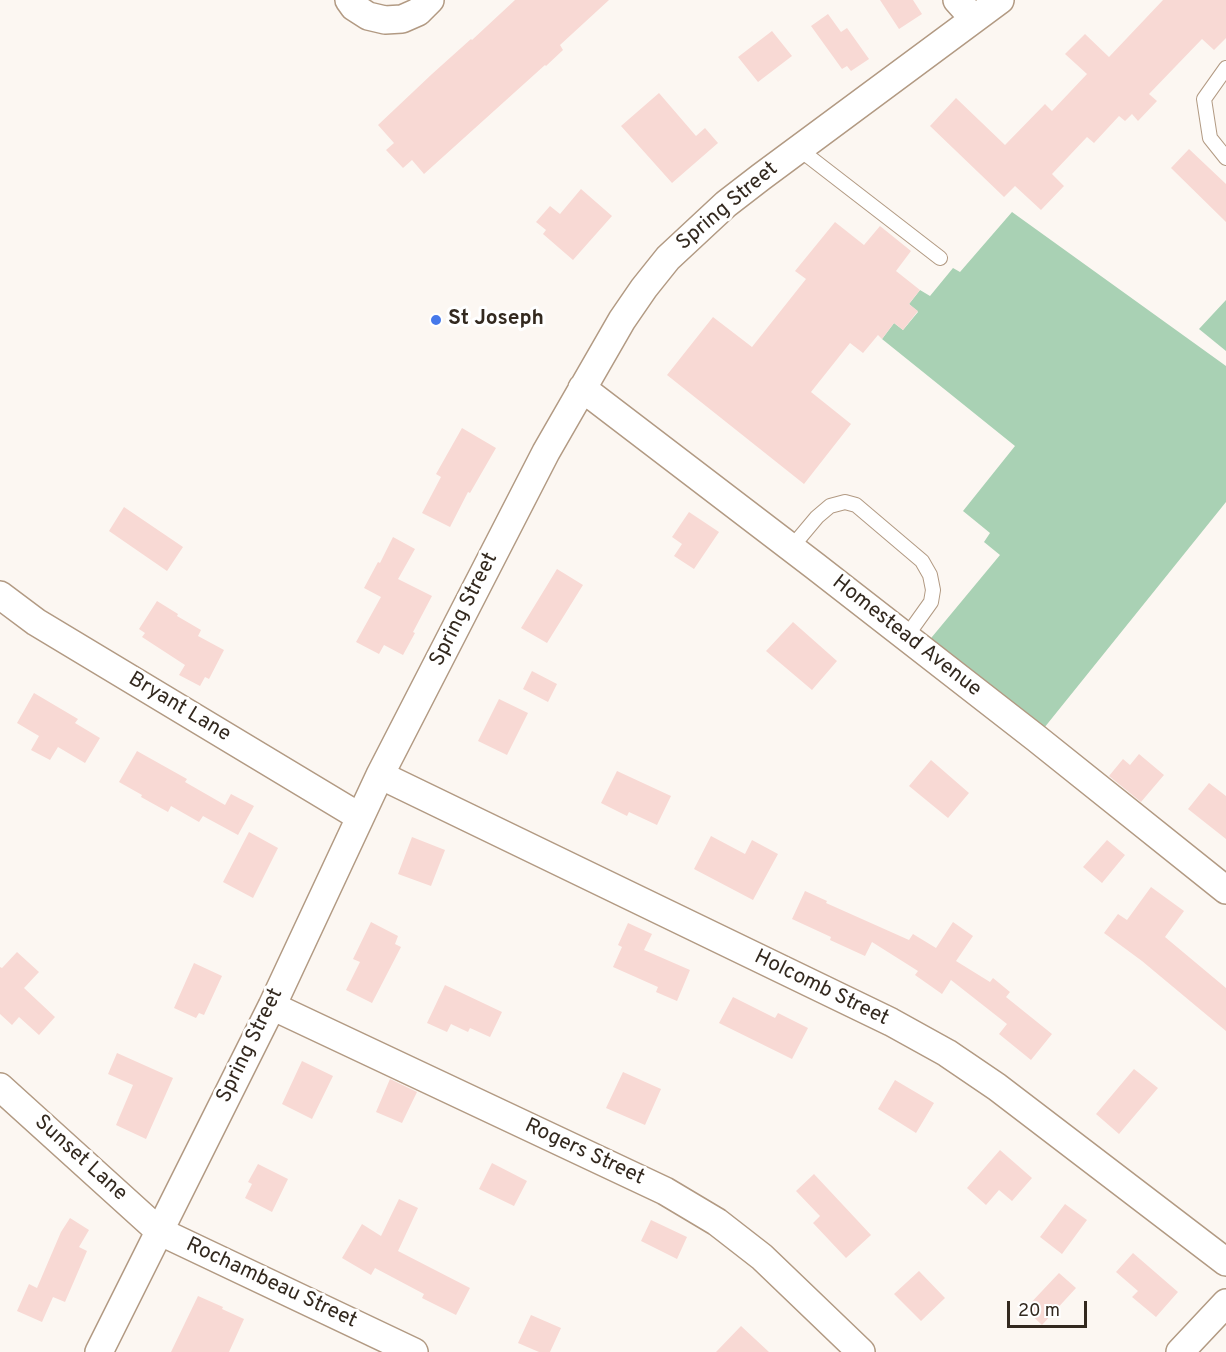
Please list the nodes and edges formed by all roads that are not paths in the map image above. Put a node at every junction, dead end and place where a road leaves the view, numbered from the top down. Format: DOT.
graph roads {
  1 [pos="349,0"];
  2 [pos="430,0"];
  3 [pos="1000,0"];
  4 [pos="965,10"];
  5 [pos="1226,68"];
  6 [pos="799,149"];
  7 [pos="1226,158"];
  8 [pos="940,258"];
  9 [pos="582,388"];
  10 [pos="791,548"];
  11 [pos="0,595"];
  12 [pos="906,637"];
  13 [pos="381,775"];
  14 [pos="360,817"];
  15 [pos="1226,890"];
  16 [pos="272,1006"];
  17 [pos="0,1087"];
  18 [pos="159,1231"];
  19 [pos="1226,1262"];
  20 [pos="1226,1303"];
  21 [pos="99,1352"];
  22 [pos="414,1352"];
  23 [pos="861,1352"];
  24 [pos="1180,1352"];
  1 -- 2 [label="street"];
  3 -- 4 [label="street, Spring Street"];
  4 -- 6 [label="street, Spring Street"];
  5 -- 7 [label="lane"];
  6 -- 8 [label="lane"];
  6 -- 9 [label="street, Spring Street"];
  9 -- 10 [label="street, Homestead Avenue"];
  9 -- 13 [label="street, Spring Street"];
  10 -- 12 [label="street, Homestead Avenue"];
  10 -- 12 [label="lane"];
  11 -- 14 [label="street, Bryant Lane"];
  12 -- 15 [label="street, Homestead Avenue"];
  13 -- 14 [label="street, Spring Street"];
  13 -- 19 [label="street, Holcomb Street"];
  14 -- 16 [label="street, Spring Street"];
  16 -- 18 [label="street, Spring Street"];
  16 -- 23 [label="street, Rogers Street"];
  17 -- 18 [label="street, Sunset Lane"];
  18 -- 21 [label="street, Spring Street"];
  18 -- 22 [label="street, Rochambeau Street"];
  20 -- 24 [label="street"];
}
